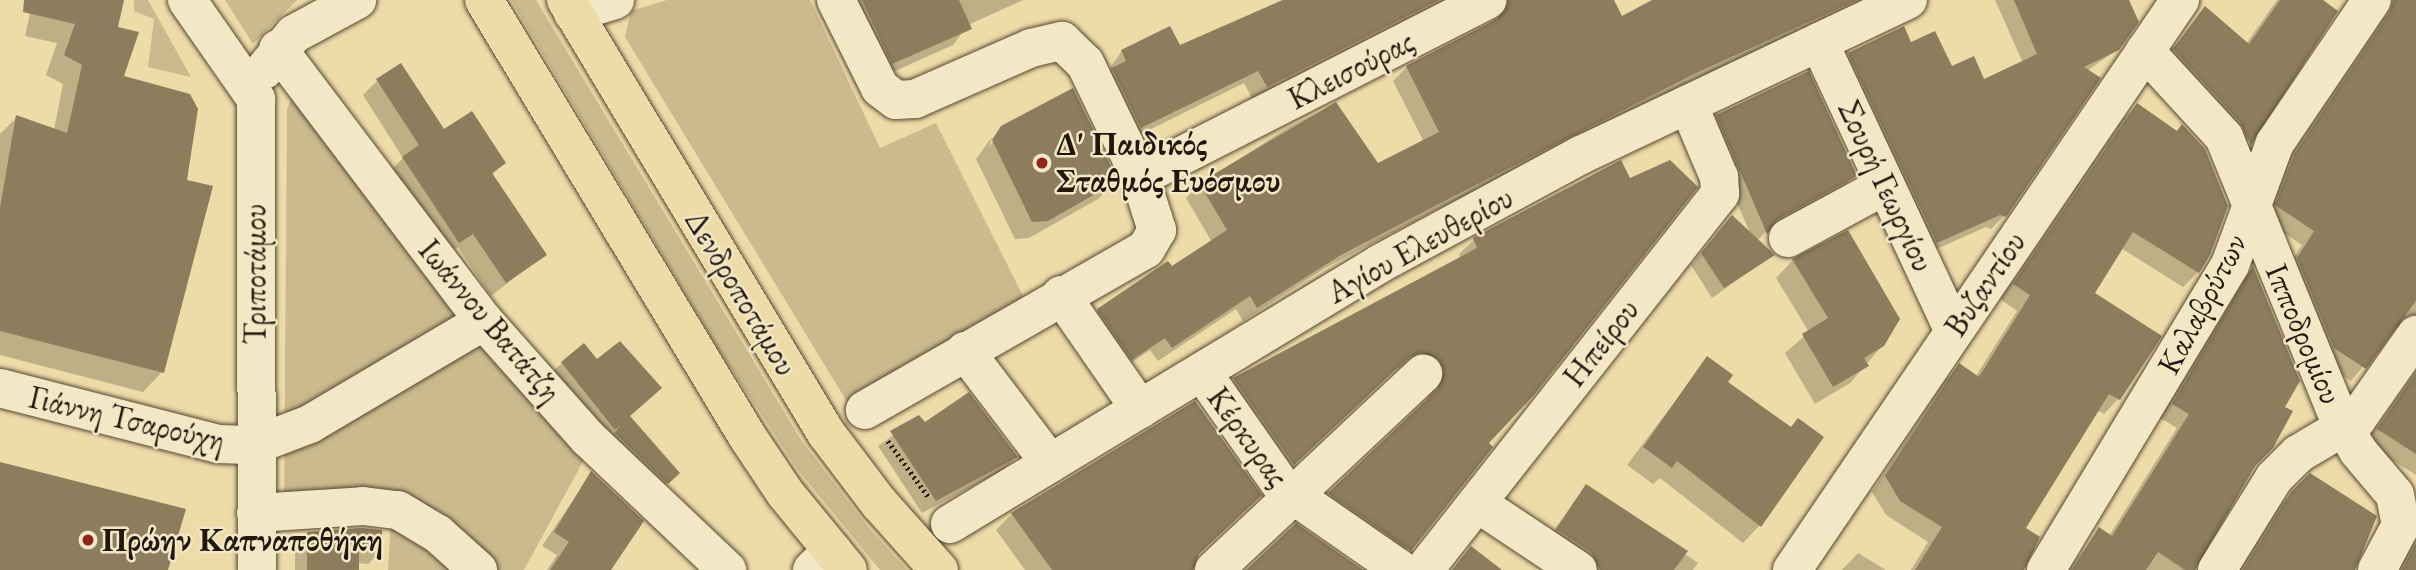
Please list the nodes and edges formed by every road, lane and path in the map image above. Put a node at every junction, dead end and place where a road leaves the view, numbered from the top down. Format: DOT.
graph roads {
  1 [pos="187,0"];
  2 [pos="357,0"];
  3 [pos="484,0"];
  4 [pos="615,0"];
  5 [pos="836,0"];
  6 [pos="1487,0"];
  7 [pos="1908,0"];
  8 [pos="2180,0"];
  9 [pos="2372,0"];
  10 [pos="570,6"];
  11 [pos="1819,42"];
  12 [pos="278,49"];
  13 [pos="2145,51"];
  14 [pos="256,99"];
  15 [pos="1688,104"];
  16 [pos="1140,177"];
  17 [pos="1886,185"];
  18 [pos="2251,201"];
  19 [pos="1788,238"];
  20 [pos="1061,295"];
  21 [pos="484,321"];
  22 [pos="1953,330"];
  23 [pos="2416,335"];
  24 [pos="965,351"];
  25 [pos="1202,372"];
  26 [pos="1423,374"];
  27 [pos="0,388"];
  28 [pos="1140,409"];
  29 [pos="865,410"];
  30 [pos="2345,430"];
  31 [pos="255,445"];
  32 [pos="1050,463"];
  33 [pos="1292,497"];
  34 [pos="1477,503"];
  35 [pos="256,513"];
  36 [pos="950,524"];
  37 [pos="831,564"];
  38 [pos="257,570"];
  39 [pos="478,570"];
  40 [pos="727,570"];
  41 [pos="939,570"];
  42 [pos="1214,570"];
  43 [pos="1401,570"];
  44 [pos="1424,570"];
  45 [pos="1578,570"];
  46 [pos="1791,570"];
  47 [pos="2046,570"];
  48 [pos="2217,570"];
  49 [pos="2377,570"];
  1 -- 14 [label="street"];
  2 -- 12 [label="street"];
  3 -- 37 [label="main road"];
  4 -- 10 [label="street"];
  5 -- 16 [label="street"];
  6 -- 16 [label="street, Κλεισούρας"];
  7 -- 11 [label="street, Αγίου Ελευθερίου"];
  8 -- 13 [label="street, Βυζαντίου"];
  9 -- 18 [label="street, Καλαβρύτων"];
  10 -- 41 [label="main road, Δενδροποτάμου"];
  11 -- 15 [label="street, Αγίου Ελευθερίου"];
  11 -- 17 [label="street, Σουρή Γεωργίου"];
  12 -- 14 [label="street, Τριποτάμου"];
  12 -- 21 [label="street, Ιωάννου Βατάτζη"];
  13 -- 18 [label="street, Ιπποδρομίου"];
  13 -- 22 [label="street, Βυζαντίου"];
  14 -- 31 [label="street, Τριποτάμου"];
  15 -- 25 [label="street, Αγίου Ελευθερίου"];
  15 -- 34 [label="street, Ηπείρου"];
  16 -- 20 [label="street"];
  17 -- 19 [label="street"];
  17 -- 22 [label="street, Σουρή Γεωργίου"];
  18 -- 30 [label="street, Ιπποδρομίου"];
  18 -- 47 [label="street, Καλαβρύτων"];
  20 -- 24 [label="street"];
  20 -- 28 [label="street"];
  21 -- 31 [label="street"];
  21 -- 40 [label="street, Ιωάννου Βατάτζη"];
  22 -- 46 [label="street, Βυζαντίου"];
  23 -- 30 [label="street"];
  24 -- 29 [label="street"];
  24 -- 32 [label="street"];
  25 -- 28 [label="street, Αγίου Ελευθερίου"];
  25 -- 33 [label="street, Κέρκυρας"];
  26 -- 33 [label="street"];
  27 -- 31 [label="street, Γιάννη Τσαρούχη"];
  28 -- 32 [label="street, Αγίου Ελευθερίου"];
  29 -- 36 [label="path"];
  30 -- 48 [label="street"];
  30 -- 49 [label="street, Ιπποδρομίου"];
  31 -- 35 [label="street, Τριποτάμου"];
  32 -- 36 [label="street, Αγίου Ελευθερίου"];
  33 -- 42 [label="street"];
  33 -- 43 [label="street, Κέρκυρας"];
  34 -- 44 [label="street, Ηπείρου"];
  34 -- 45 [label="street"];
  35 -- 38 [label="street, Τριποτάμου"];
  35 -- 39 [label="street"];
}
